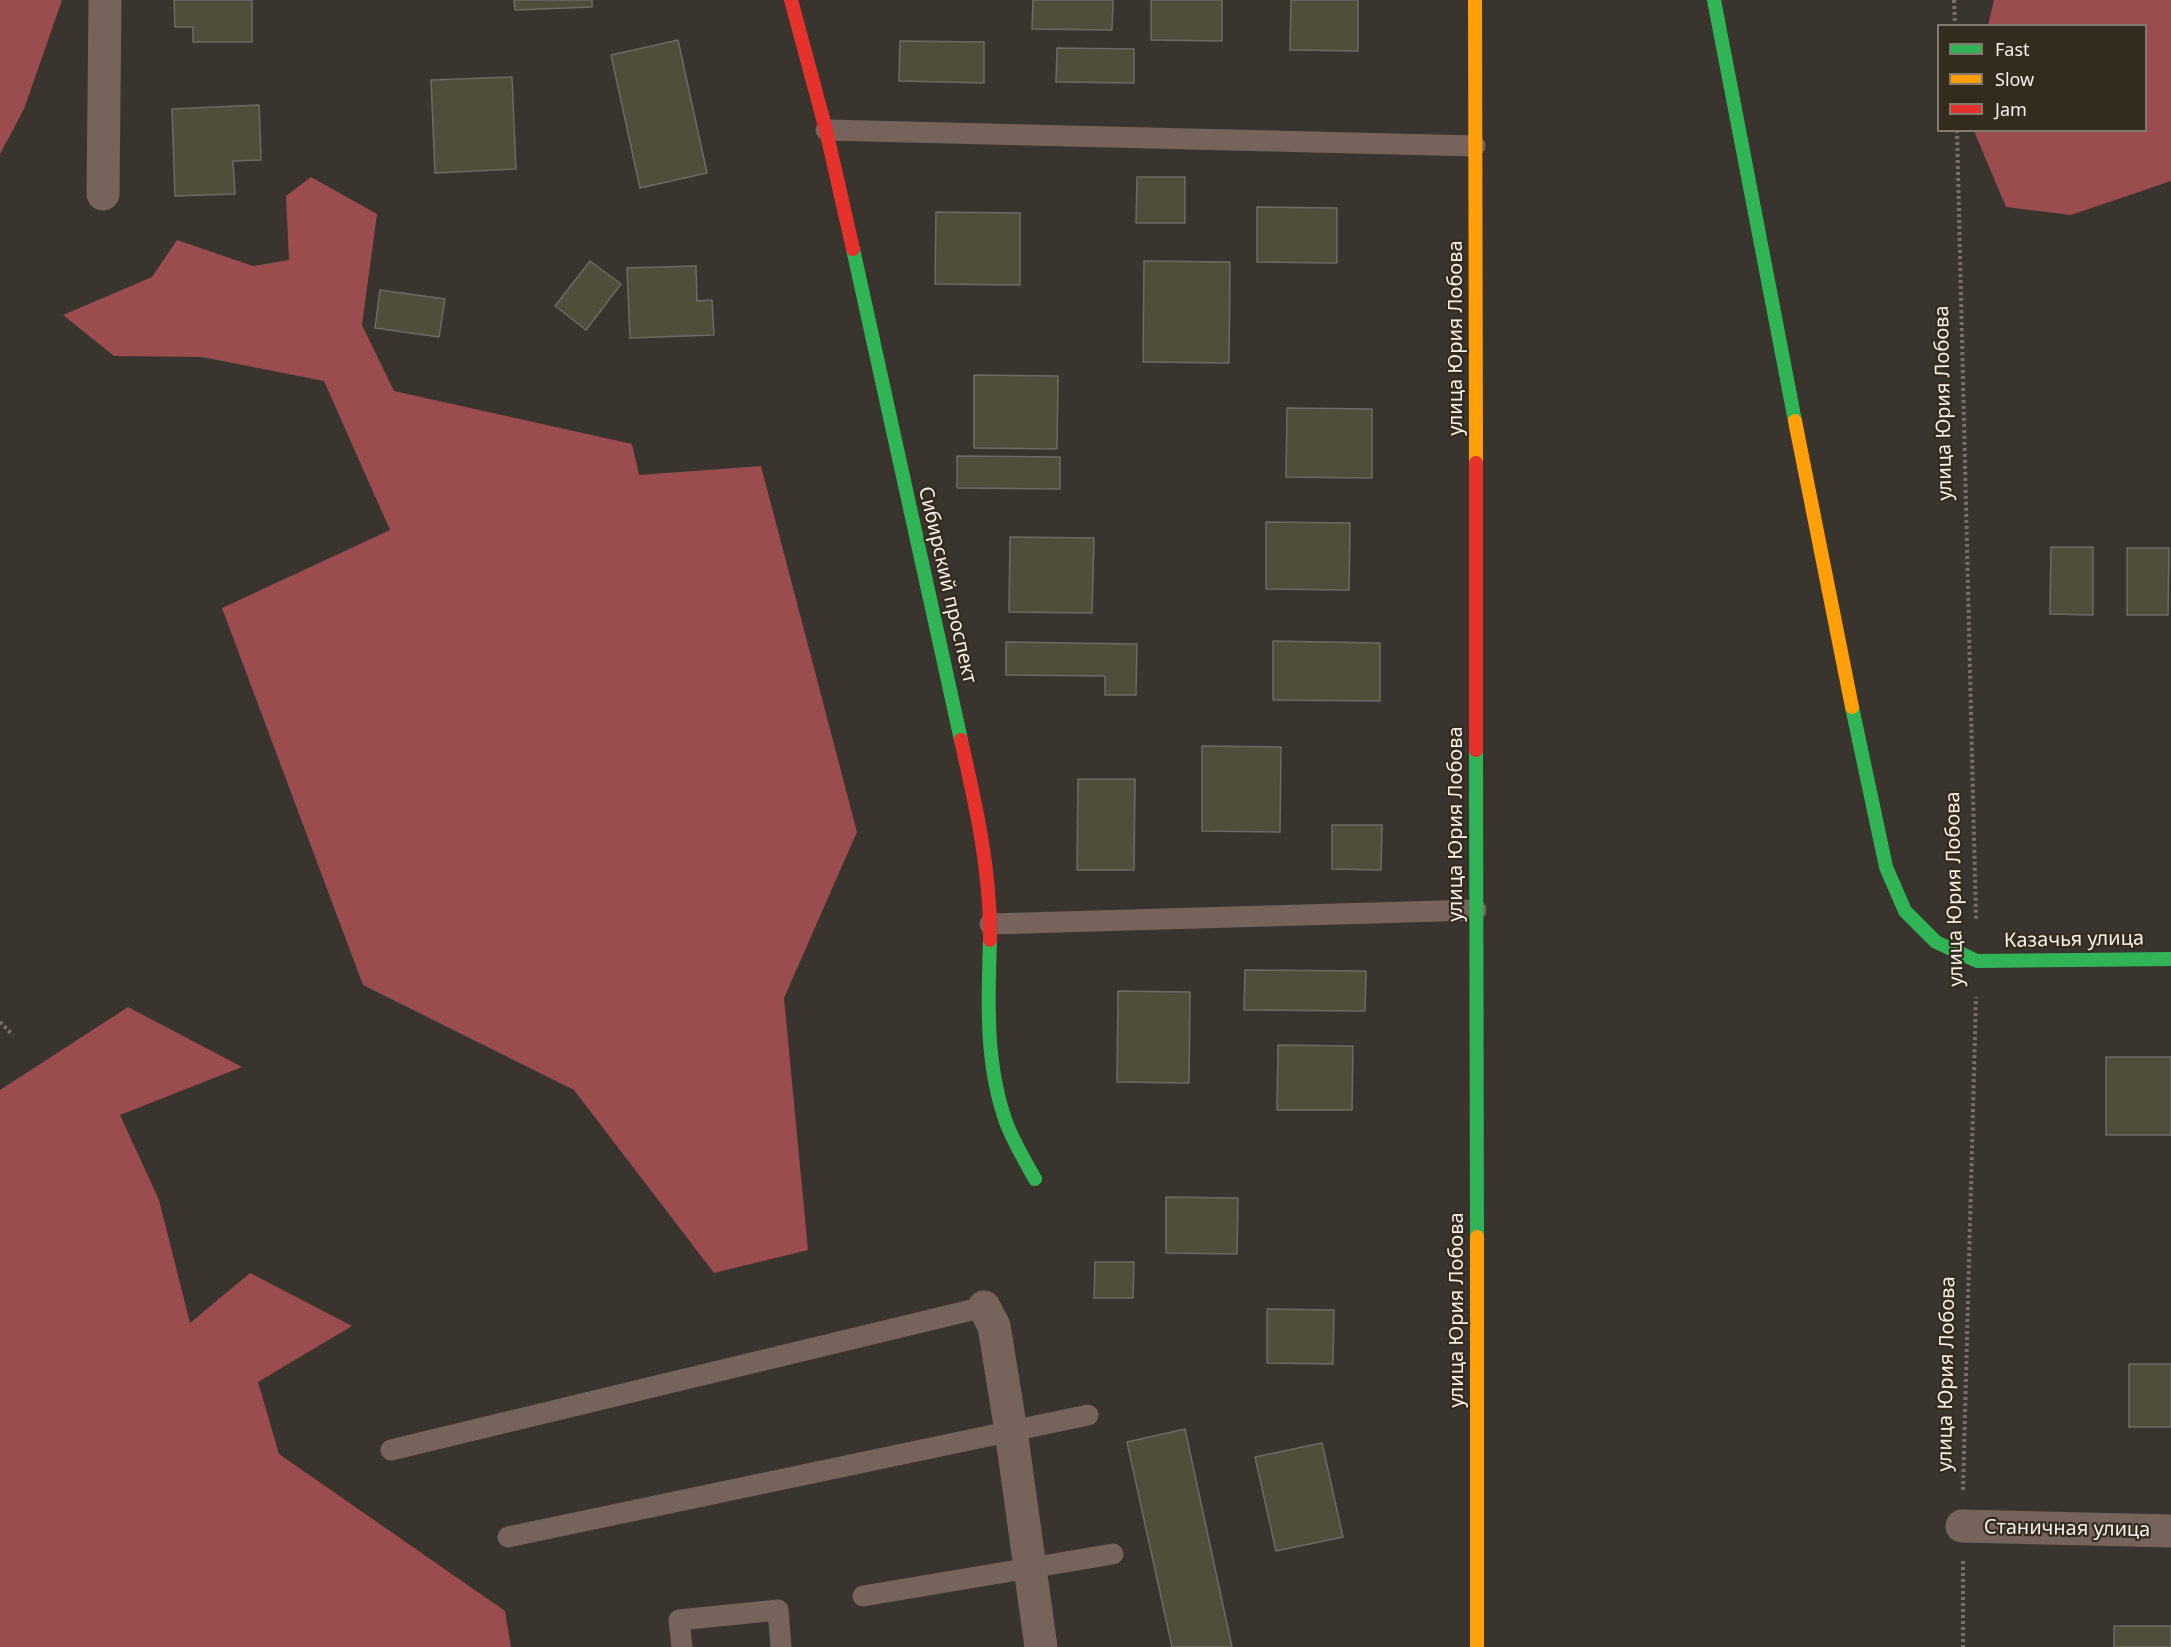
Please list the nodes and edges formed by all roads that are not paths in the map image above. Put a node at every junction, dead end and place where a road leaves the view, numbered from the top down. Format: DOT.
graph roads {
  1 [pos="105,0"];
  2 [pos="791,0"];
  3 [pos="1475,0"];
  4 [pos="1714,0"];
  5 [pos="826,130"];
  6 [pos="1475,147"];
  7 [pos="103,194"];
  8 [pos="1476,910"];
  9 [pos="990,924"];
  10 [pos="2171,959"];
  11 [pos="1035,1179"];
  12 [pos="984,1306"];
  13 [pos="1088,1415"];
  14 [pos="1011,1431"];
  15 [pos="391,1450"];
  16 [pos="1962,1526"];
  17 [pos="2171,1532"];
  18 [pos="508,1537"];
  19 [pos="1113,1554"];
  20 [pos="1030,1568"];
  21 [pos="863,1596"];
  22 [pos="682,1647"];
  23 [pos="781,1647"];
  24 [pos="1041,1647"];
  25 [pos="1477,1647"];
  1 -- 7 [label="street"];
  2 -- 5 [label="street, Сибирский проспект"];
  3 -- 6 [label="street, улица Юрия Лобова"];
  4 -- 10 [label="street, Казачья улица"];
  5 -- 6 [label="lane"];
  5 -- 9 [label="street, Сибирский проспект"];
  6 -- 8 [label="street, улица Юрия Лобова"];
  8 -- 9 [label="lane"];
  8 -- 25 [label="street, улица Юрия Лобова"];
  9 -- 11 [label="street, Сибирский проспект"];
  12 -- 14 [label="street"];
  12 -- 15 [label="lane"];
  13 -- 14 [label="lane"];
  14 -- 18 [label="lane"];
  14 -- 20 [label="street"];
  16 -- 17 [label="street, Станичная улица"];
  19 -- 20 [label="lane"];
  20 -- 21 [label="lane"];
  20 -- 24 [label="street"];
  22 -- 23 [label="lane"];
}
